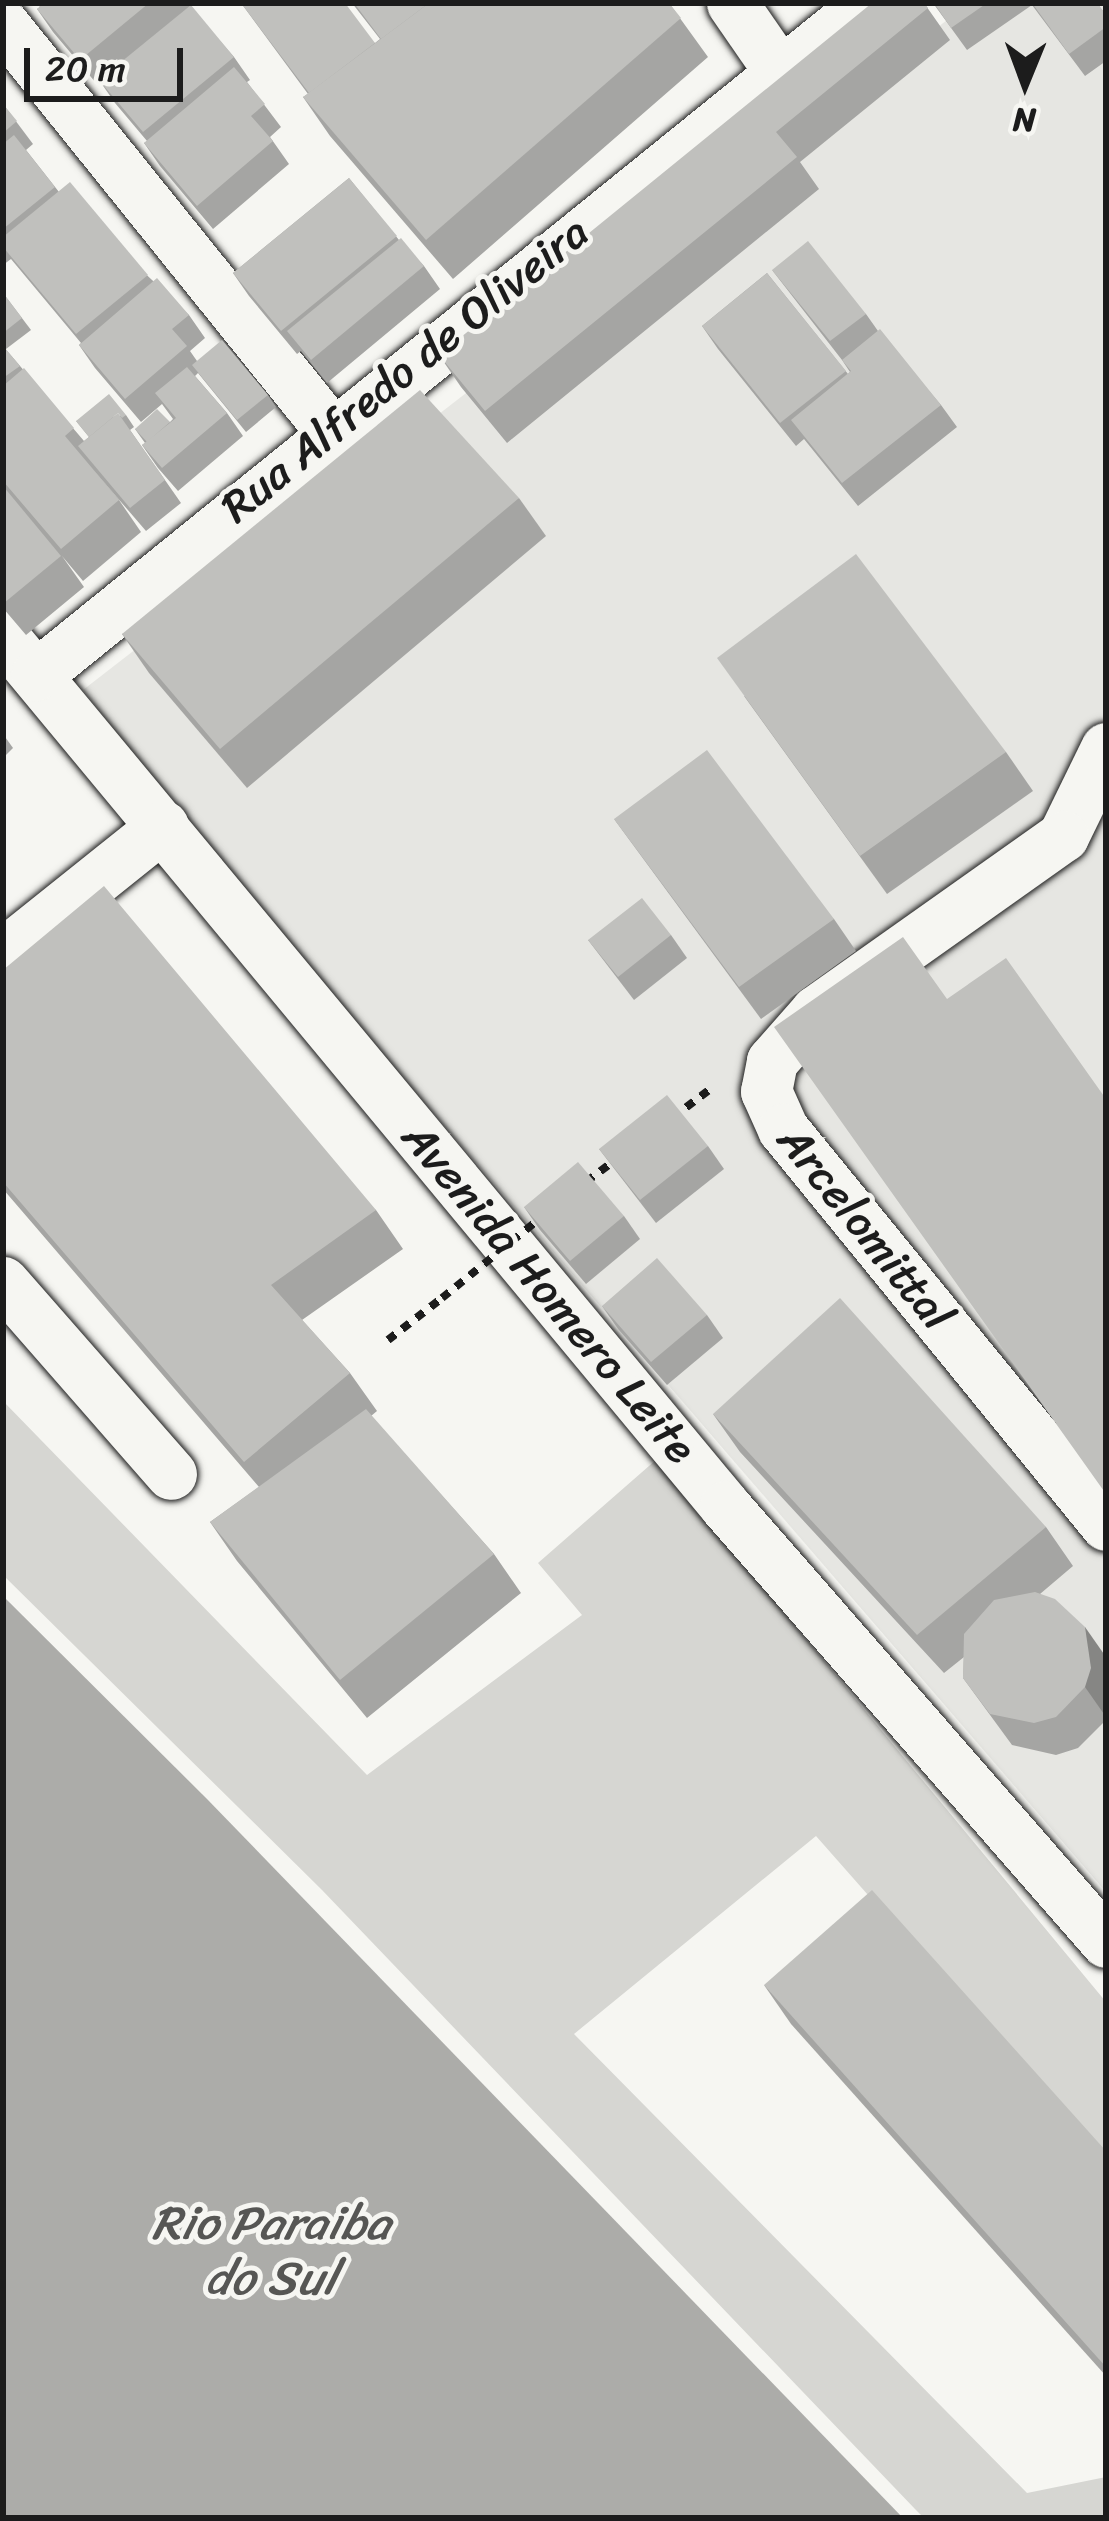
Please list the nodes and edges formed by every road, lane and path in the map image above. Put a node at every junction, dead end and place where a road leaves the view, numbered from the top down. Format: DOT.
graph roads {
  1 [pos="732,3"];
  2 [pos="867,3"];
  3 [pos="3,24"];
  4 [pos="782,64"];
  5 [pos="330,430"];
  6 [pos="3,636"];
  7 [pos="36,675"];
  8 [pos="1100,785"];
  9 [pos="164,826"];
  10 [pos="3,954"];
  11 [pos="724,1079"];
  12 [pos="668,1120"];
  13 [pos="632,1148"];
  14 [pos="576,1189"];
  15 [pos="560,1202"];
  16 [pos="3,1282"];
  17 [pos="388,1340"];
  18 [pos="171,1474"];
  19 [pos="1106,1525"];
  20 [pos="1106,1942"];
  1 -- 4 [label="street"];
  2 -- 4 [label="street, Rua Alfredo de Oliveira"];
  3 -- 5 [label="street"];
  4 -- 5 [label="street, Rua Alfredo de Oliveira"];
  5 -- 7 [label="street, Rua Alfredo de Oliveira"];
  6 -- 7 [label="street, Avenida Homero Leite"];
  7 -- 9 [label="street, Avenida Homero Leite"];
  8 -- 19 [label="street, Arcelomittal"];
  9 -- 10 [label="street"];
  9 -- 20 [label="street, Avenida Homero Leite"];
  11 -- 12 [label="path"];
  13 -- 14 [label="path"];
  15 -- 17 [label="path, bridge"];
  16 -- 18 [label="street"];
}
